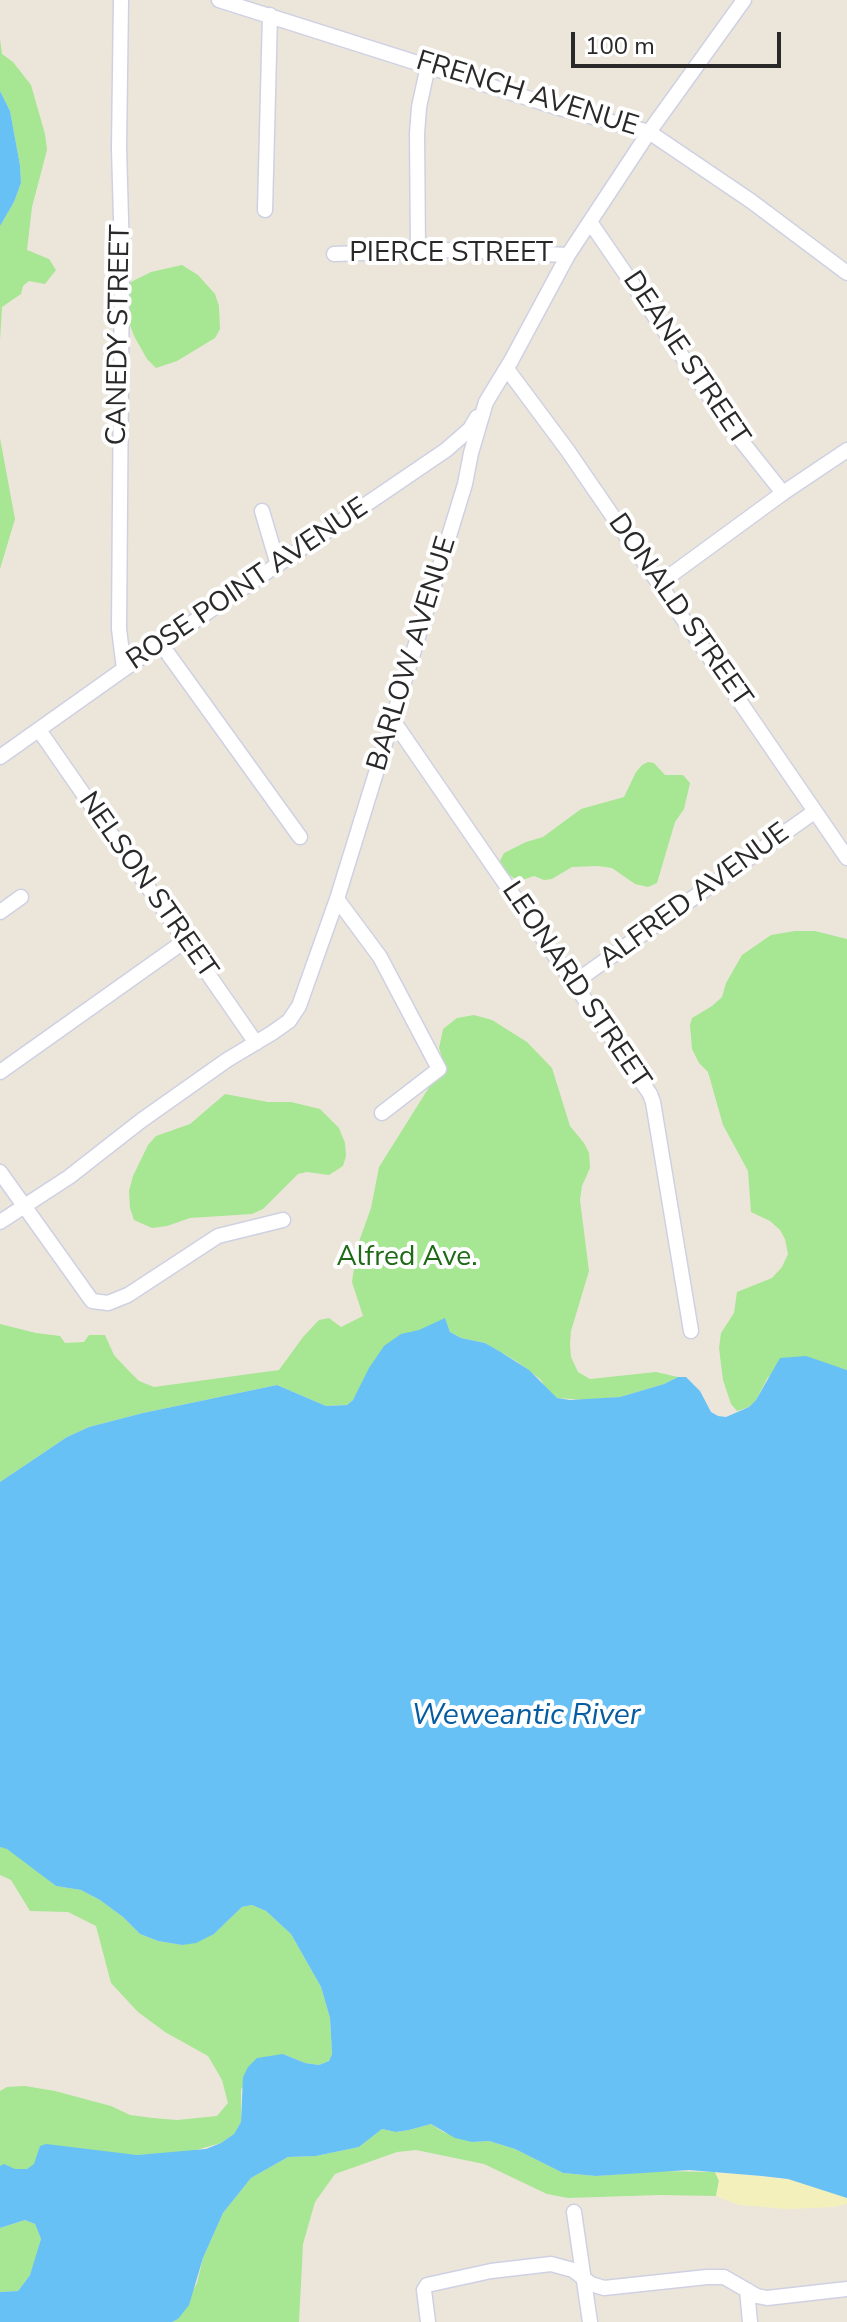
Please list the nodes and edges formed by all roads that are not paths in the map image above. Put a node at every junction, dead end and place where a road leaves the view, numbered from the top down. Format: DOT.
graph roads {
  1 [pos="121,0"];
  2 [pos="219,0"];
  3 [pos="744,0"];
  4 [pos="270,15"];
  5 [pos="428,66"];
  6 [pos="649,132"];
  7 [pos="265,210"];
  8 [pos="590,222"];
  9 [pos="418,251"];
  10 [pos="334,254"];
  11 [pos="568,255"];
  12 [pos="847,273"];
  13 [pos="507,369"];
  14 [pos="486,402"];
  15 [pos="847,450"];
  16 [pos="783,493"];
  17 [pos="262,511"];
  18 [pos="278,565"];
  19 [pos="660,583"];
  20 [pos="161,644"];
  21 [pos="124,669"];
  22 [pos="392,719"];
  23 [pos="39,730"];
  24 [pos="0,757"];
  25 [pos="814,812"];
  26 [pos="300,837"];
  27 [pos="847,858"];
  28 [pos="21,897"];
  29 [pos="337,899"];
  30 [pos="0,912"];
  31 [pos="186,940"];
  32 [pos="575,982"];
  33 [pos="256,1043"];
  34 [pos="0,1072"];
  35 [pos="382,1113"];
  36 [pos="0,1172"];
  37 [pos="25,1205"];
  38 [pos="283,1220"];
  39 [pos="0,1222"];
  40 [pos="691,1331"];
  41 [pos="574,2212"];
  42 [pos="583,2277"];
  43 [pos="847,2289"];
  44 [pos="747,2290"];
  45 [pos="428,2322"];
  46 [pos="590,2322"];
  47 [pos="750,2322"];
  1 -- 21 [label="street, CANEDY STREET"];
  2 -- 4 [label="street, FRENCH AVENUE"];
  3 -- 6 [label="street, BARLOW AVENUE"];
  4 -- 5 [label="street, FRENCH AVENUE"];
  4 -- 7 [label="street"];
  5 -- 6 [label="street, FRENCH AVENUE"];
  5 -- 9 [label="street"];
  6 -- 8 [label="street, BARLOW AVENUE"];
  6 -- 12 [label="street, FRENCH AVENUE"];
  8 -- 11 [label="street, BARLOW AVENUE"];
  8 -- 16 [label="street, DEANE STREET"];
  9 -- 10 [label="street, PIERCE STREET"];
  9 -- 11 [label="street, PIERCE STREET"];
  11 -- 13 [label="street, BARLOW AVENUE"];
  13 -- 14 [label="street, BARLOW AVENUE"];
  13 -- 19 [label="street, DONALD STREET"];
  14 -- 18 [label="street, ROSE POINT AVENUE"];
  14 -- 22 [label="street, BARLOW AVENUE"];
  15 -- 16 [label="street"];
  16 -- 19 [label="street"];
  17 -- 18 [label="street"];
  18 -- 20 [label="street, ROSE POINT AVENUE"];
  19 -- 25 [label="street, DONALD STREET"];
  20 -- 21 [label="street, ROSE POINT AVENUE"];
  20 -- 26 [label="street"];
  21 -- 23 [label="street, ROSE POINT AVENUE"];
  22 -- 29 [label="street, BARLOW AVENUE"];
  22 -- 32 [label="street, LEONARD STREET"];
  23 -- 24 [label="street, ROSE POINT AVENUE"];
  23 -- 31 [label="street, NELSON STREET"];
  25 -- 27 [label="street, DONALD STREET"];
  25 -- 32 [label="street, ALFRED AVENUE"];
  28 -- 30 [label="street"];
  29 -- 33 [label="street, BARLOW AVENUE"];
  29 -- 35 [label="street"];
  31 -- 33 [label="street, NELSON STREET"];
  31 -- 34 [label="street"];
  32 -- 40 [label="street, LEONARD STREET"];
  33 -- 37 [label="street, BARLOW AVENUE"];
  36 -- 37 [label="street"];
  37 -- 38 [label="street"];
  37 -- 39 [label="street, BARLOW AVENUE"];
  41 -- 42 [label="street"];
  42 -- 44 [label="street"];
  42 -- 45 [label="street"];
  42 -- 46 [label="street"];
  43 -- 44 [label="street"];
  44 -- 47 [label="street"];
}
